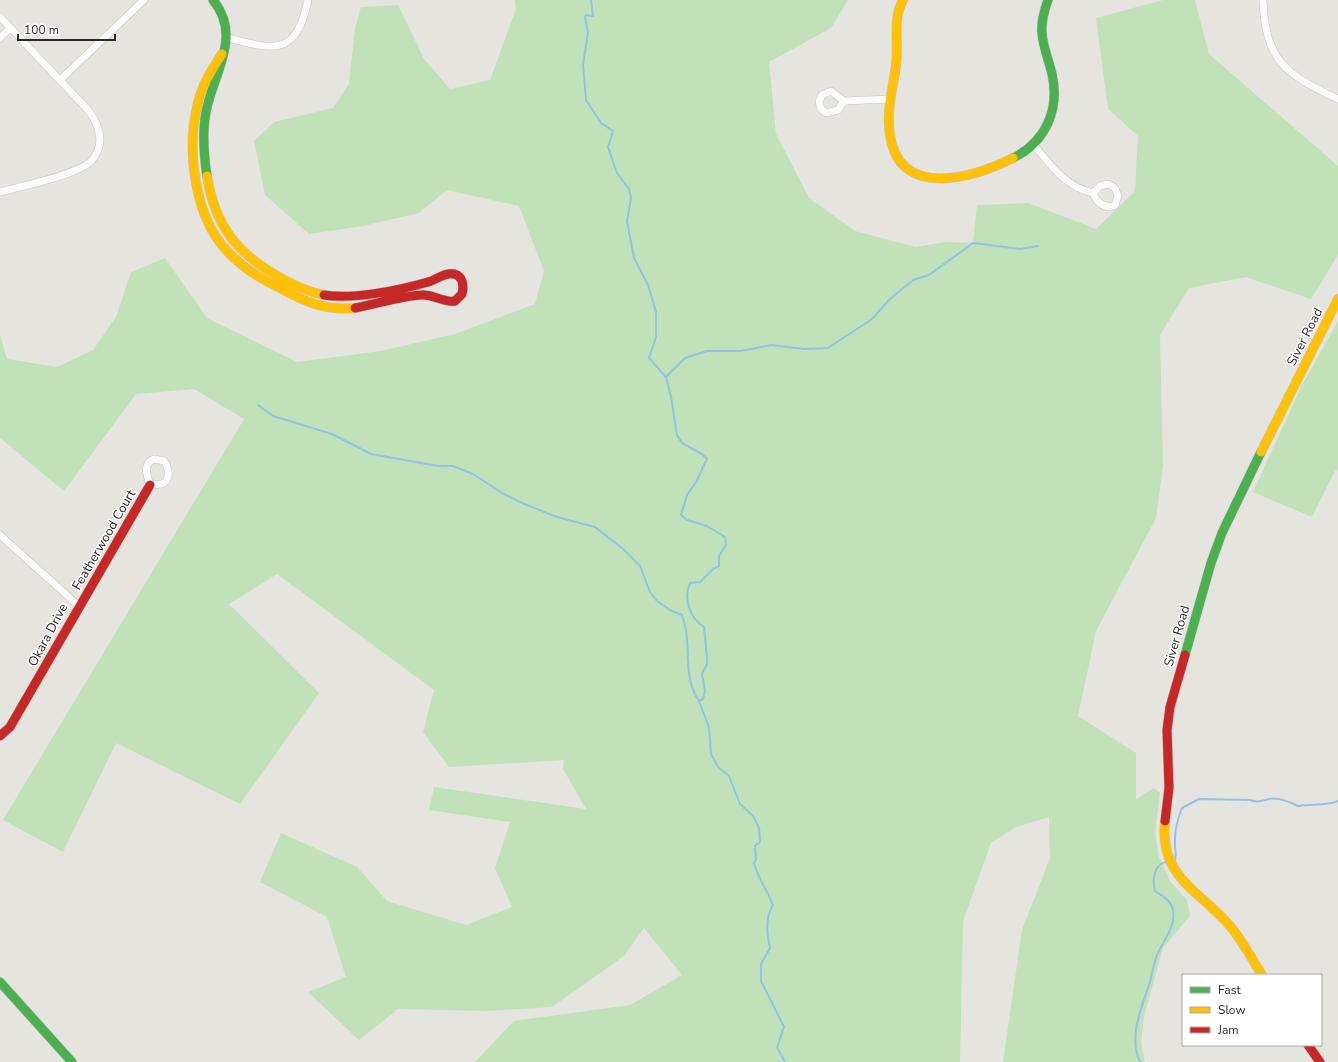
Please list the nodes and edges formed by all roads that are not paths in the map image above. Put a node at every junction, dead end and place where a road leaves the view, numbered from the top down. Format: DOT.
graph roads {
  1 [pos="144,0"];
  2 [pos="213,0"];
  3 [pos="308,0"];
  4 [pos="903,0"];
  5 [pos="1048,0"];
  6 [pos="1263,0"];
  7 [pos="0,17"];
  8 [pos="10,28"];
  9 [pos="0,38"];
  10 [pos="228,38"];
  11 [pos="222,54"];
  12 [pos="60,80"];
  13 [pos="890,99"];
  14 [pos="1338,99"];
  15 [pos="844,101"];
  16 [pos="194,123"];
  17 [pos="204,123"];
  18 [pos="1034,145"];
  19 [pos="0,192"];
  20 [pos="1093,193"];
  21 [pos="219,222"];
  22 [pos="210,226"];
  23 [pos="286,281"];
  24 [pos="280,289"];
  25 [pos="361,295"];
  26 [pos="1338,299"];
  27 [pos="364,306"];
  28 [pos="150,486"];
  29 [pos="0,535"];
  30 [pos="80,607"];
  31 [pos="0,736"];
  32 [pos="1261,974"];
  33 [pos="0,982"];
  34 [pos="1309,1046"];
  35 [pos="72,1062"];
  36 [pos="1320,1062"];
  1 -- 12 [label="street"];
  2 -- 10 [label="street"];
  3 -- 10 [label="street"];
  4 -- 13 [label="street"];
  5 -- 18 [label="street"];
  6 -- 14 [label="street"];
  7 -- 8 [label="street"];
  8 -- 9 [label="street"];
  8 -- 12 [label="street"];
  10 -- 11 [label="street"];
  11 -- 16 [label="street"];
  11 -- 17 [label="street"];
  12 -- 19 [label="street"];
  13 -- 15 [label="street"];
  13 -- 18 [label="street"];
  16 -- 17 [label="street"];
  16 -- 22 [label="street"];
  17 -- 21 [label="street"];
  18 -- 20 [label="street"];
  21 -- 22 [label="street"];
  21 -- 23 [label="street"];
  22 -- 24 [label="street"];
  23 -- 24 [label="street"];
  23 -- 25 [label="street"];
  24 -- 27 [label="street"];
  25 -- 27 [label="street"];
  25 -- 27 [label="street"];
  26 -- 32 [label="street, Siver Road"];
  28 -- 30 [label="street, Featherwood Court"];
  29 -- 30 [label="street, Okara Drive"];
  30 -- 31 [label="street, Okara Drive"];
  33 -- 35 [label="street"];
  34 -- 36 [label="street"];
}
